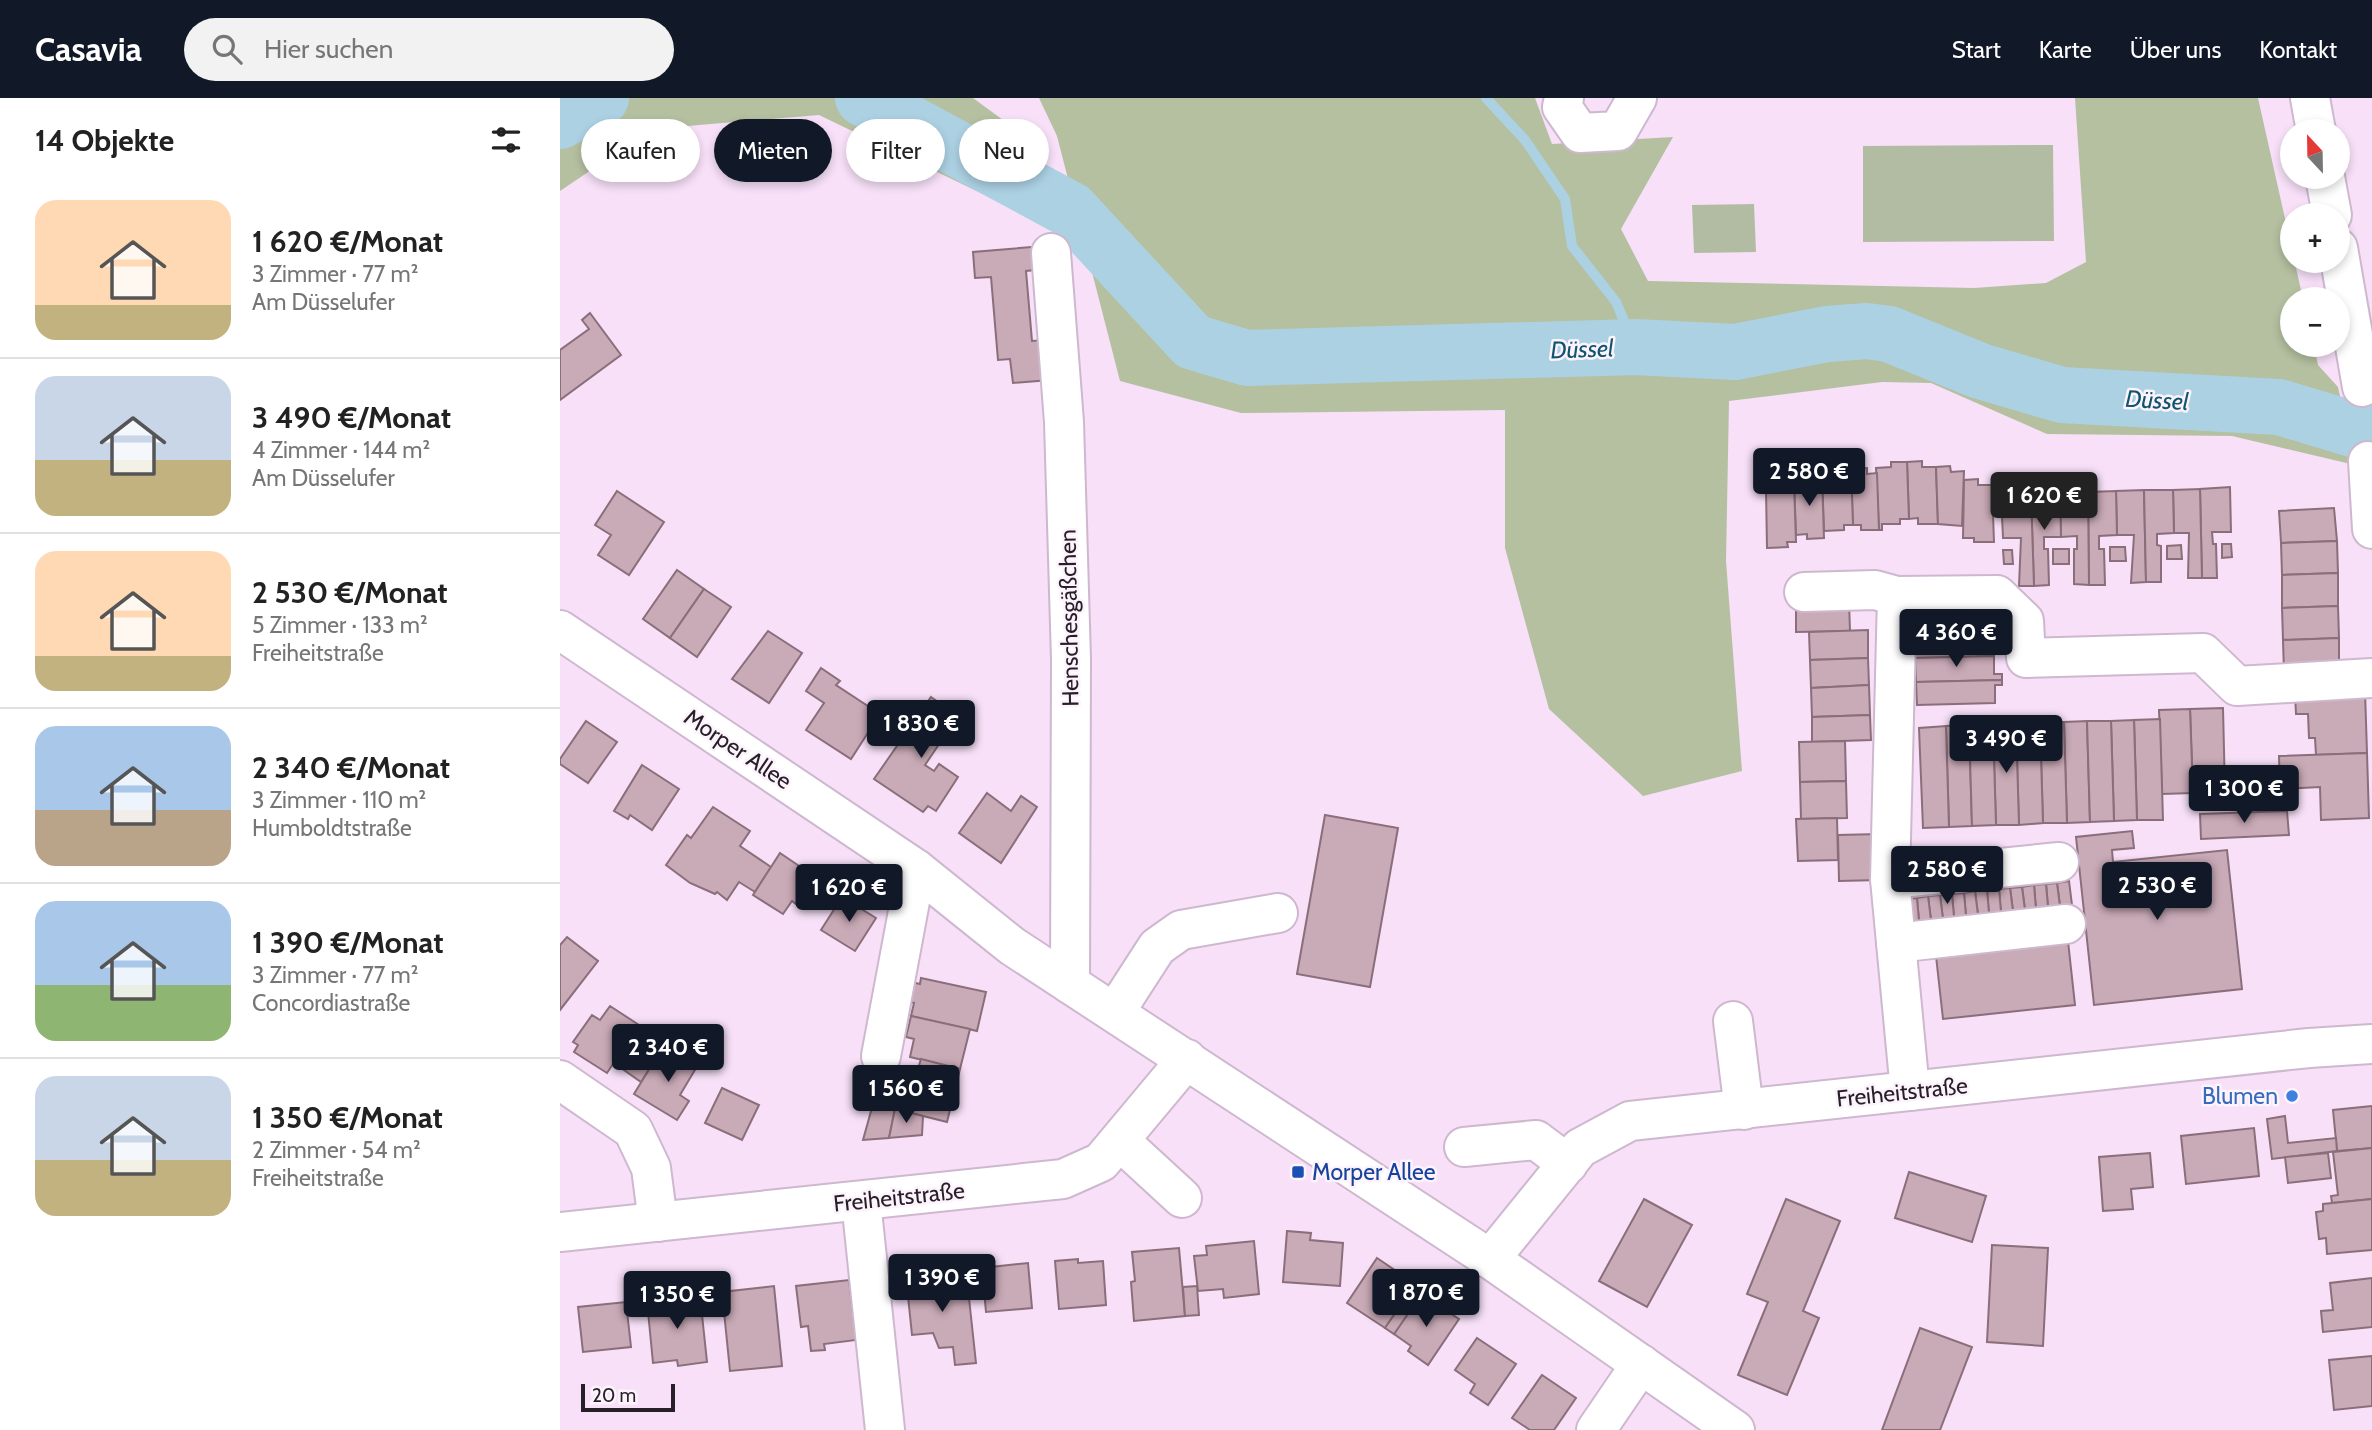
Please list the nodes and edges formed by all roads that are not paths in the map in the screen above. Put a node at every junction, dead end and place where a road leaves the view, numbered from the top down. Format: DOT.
graph roads {
  1 [pos="1564,98"];
  2 [pos="1637,98"];
  3 [pos="2310,98"];
  4 [pos="2314,119"];
  5 [pos="1051,253"];
  6 [pos="2342,273"];
  7 [pos="2362,387"];
  8 [pos="2368,461"];
  9 [pos="2372,529"];
  10 [pos="1804,592"];
  11 [pos="1897,596"];
  12 [pos="560,630"];
  13 [pos="2372,678"];
  14 [pos="2059,862"];
  15 [pos="916,869"];
  16 [pos="1890,880"];
  17 [pos="1278,913"];
  18 [pos="2066,924"];
  19 [pos="1896,943"];
  20 [pos="1070,984"];
  21 [pos="1115,1012"];
  22 [pos="1732,1021"];
  23 [pos="2372,1044"];
  24 [pos="881,1056"];
  25 [pos="1187,1059"];
  26 [pos="560,1080"];
  27 [pos="1910,1091"];
  28 [pos="1744,1110"];
  29 [pos="1120,1141"];
  30 [pos="1464,1147"];
  31 [pos="1568,1164"];
  32 [pos="1182,1198"];
  33 [pos="861,1201"];
  34 [pos="658,1222"];
  35 [pos="560,1232"];
  36 [pos="1490,1259"];
  37 [pos="1641,1364"];
  38 [pos="885,1430"];
  39 [pos="1596,1430"];
  40 [pos="1735,1430"];
  1 -- 2 [label="street"];
  3 -- 4 [label="street"];
  5 -- 20 [label="street, Henschesgäßchen"];
  6 -- 7 [label="street"];
  8 -- 9 [label="street"];
  10 -- 11 [label="street"];
  11 -- 13 [label="street"];
  11 -- 16 [label="street"];
  12 -- 15 [label="street, Morper Allee"];
  14 -- 16 [label="street"];
  15 -- 20 [label="street, Morper Allee"];
  15 -- 24 [label="street"];
  16 -- 19 [label="street"];
  17 -- 21 [label="street"];
  18 -- 19 [label="street"];
  19 -- 27 [label="street"];
  20 -- 21 [label="street, Morper Allee"];
  21 -- 25 [label="street, Morper Allee"];
  22 -- 28 [label="street"];
  23 -- 27 [label="street, Freiheitstraße"];
  25 -- 29 [label="street, Freiheitstraße"];
  25 -- 36 [label="street, Morper Allee"];
  26 -- 34 [label="street"];
  27 -- 28 [label="street, Freiheitstraße"];
  28 -- 31 [label="street, Freiheitstraße"];
  29 -- 32 [label="street"];
  29 -- 33 [label="street, Freiheitstraße"];
  30 -- 31 [label="street"];
  31 -- 36 [label="street, Freiheitstraße"];
  33 -- 34 [label="street, Freiheitstraße"];
  33 -- 38 [label="street"];
  34 -- 35 [label="street, Freiheitstraße"];
  36 -- 37 [label="street, Morper Allee"];
  37 -- 39 [label="street"];
  37 -- 40 [label="street, Morper Allee"];
}
